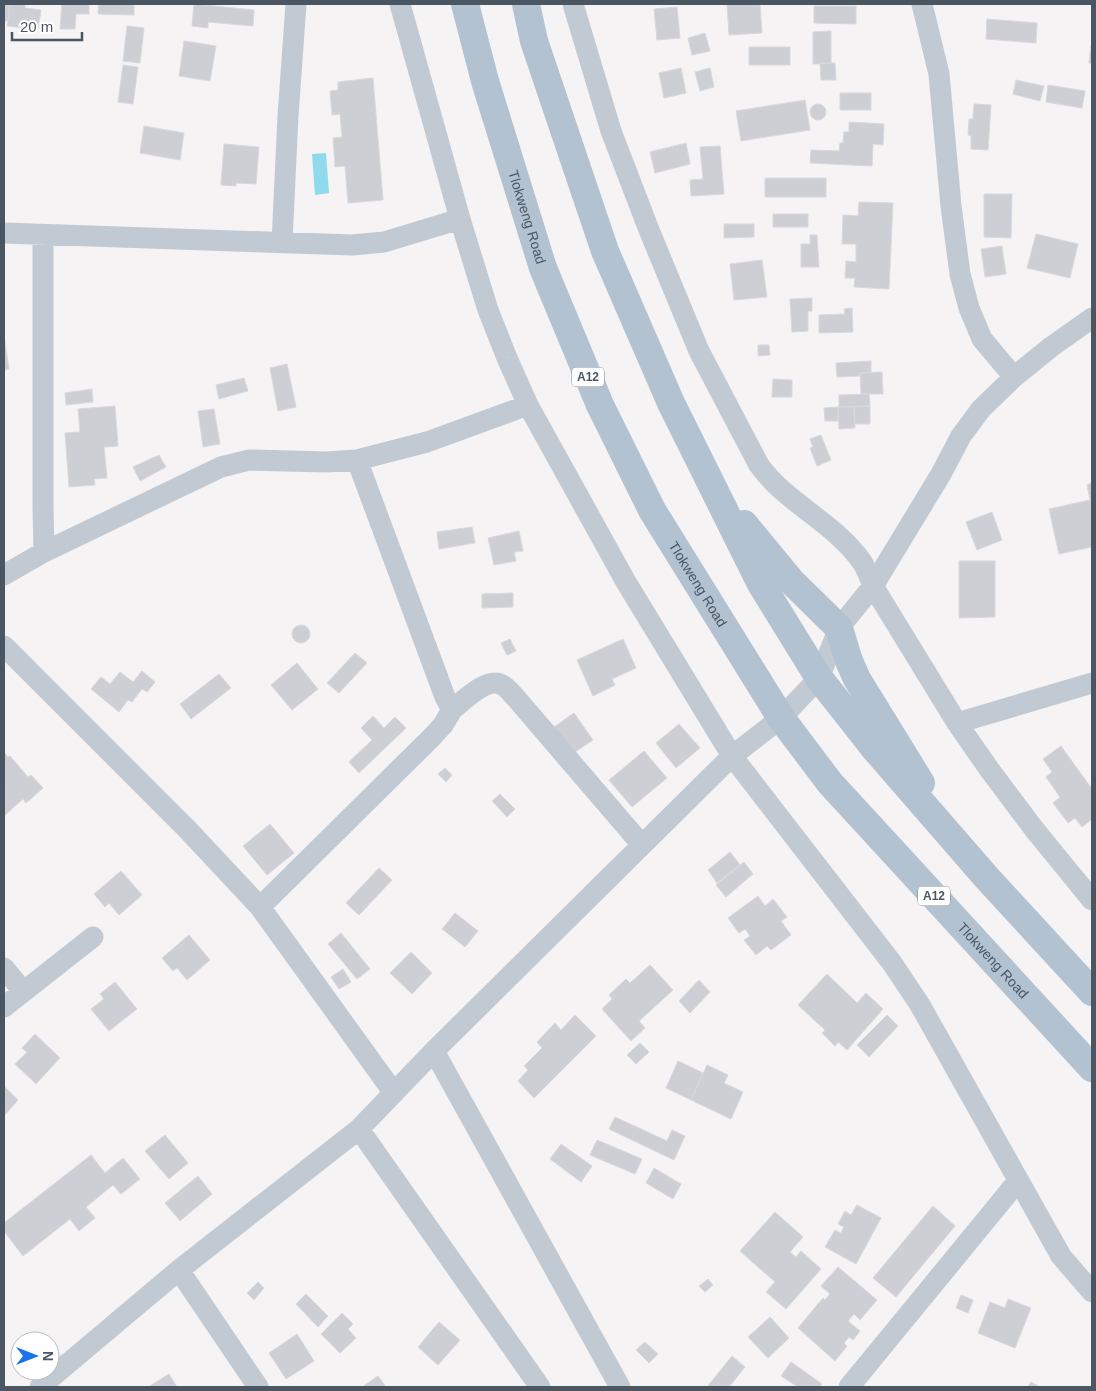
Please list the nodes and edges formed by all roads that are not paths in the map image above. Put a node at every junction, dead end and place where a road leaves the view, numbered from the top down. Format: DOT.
graph roads {
  1 [pos="296,4"];
  2 [pos="400,4"];
  3 [pos="465,4"];
  4 [pos="526,4"];
  5 [pos="573,4"];
  6 [pos="922,4"];
  7 [pos="460,220"];
  8 [pos="4,234"];
  9 [pos="43,235"];
  10 [pos="282,242"];
  11 [pos="1092,318"];
  12 [pos="1014,376"];
  13 [pos="528,405"];
  14 [pos="357,460"];
  15 [pos="720,500"];
  16 [pos="44,552"];
  17 [pos="4,574"];
  18 [pos="873,586"];
  19 [pos="839,628"];
  20 [pos="4,646"];
  21 [pos="819,678"];
  22 [pos="1092,684"];
  23 [pos="452,710"];
  24 [pos="781,718"];
  25 [pos="957,722"];
  26 [pos="732,756"];
  27 [pos="642,845"];
  28 [pos="966,854"];
  29 [pos="1092,900"];
  30 [pos="260,907"];
  31 [pos="93,937"];
  32 [pos="4,968"];
  33 [pos="23,992"];
  34 [pos="1092,992"];
  35 [pos="4,1007"];
  36 [pos="434,1051"];
  37 [pos="1092,1068"];
  38 [pos="394,1093"];
  39 [pos="359,1129"];
  40 [pos="1018,1181"];
  41 [pos="179,1270"];
  42 [pos="1092,1292"];
  43 [pos="40,1387"];
  44 [pos="258,1387"];
  45 [pos="540,1387"];
  46 [pos="620,1387"];
  47 [pos="849,1387"];
  1 -- 10 [label="street"];
  2 -- 7 [label="street"];
  3 -- 24 [label="main road, Tlokweng Road / A12"];
  4 -- 15 [label="main road"];
  5 -- 18 [label="street"];
  6 -- 12 [label="street"];
  7 -- 10 [label="street"];
  7 -- 13 [label="street"];
  8 -- 9 [label="street"];
  9 -- 10 [label="street"];
  9 -- 16 [label="street"];
  11 -- 12 [label="street"];
  12 -- 18 [label="street"];
  13 -- 14 [label="street"];
  13 -- 26 [label="street"];
  14 -- 16 [label="street"];
  14 -- 23 [label="street"];
  15 -- 19 [label="main road"];
  15 -- 21 [label="main road"];
  16 -- 17 [label="street"];
  18 -- 19 [label="street"];
  18 -- 25 [label="street"];
  19 -- 21 [label="street"];
  19 -- 28 [label="main road"];
  20 -- 30 [label="street"];
  21 -- 24 [label="street"];
  21 -- 28 [label="main road"];
  22 -- 25 [label="street"];
  23 -- 27 [label="street"];
  23 -- 30 [label="street"];
  24 -- 26 [label="street"];
  24 -- 37 [label="main road, Tlokweng Road / A12"];
  25 -- 29 [label="street"];
  26 -- 27 [label="street"];
  26 -- 40 [label="street"];
  27 -- 36 [label="street"];
  28 -- 34 [label="main road"];
  30 -- 38 [label="street"];
  31 -- 33 [label="street"];
  32 -- 33 [label="street"];
  33 -- 35 [label="street"];
  36 -- 38 [label="street"];
  36 -- 46 [label="street"];
  38 -- 39 [label="street"];
  39 -- 41 [label="street"];
  39 -- 45 [label="street"];
  40 -- 42 [label="street"];
  40 -- 47 [label="street"];
  41 -- 43 [label="street"];
  41 -- 44 [label="street"];
}
